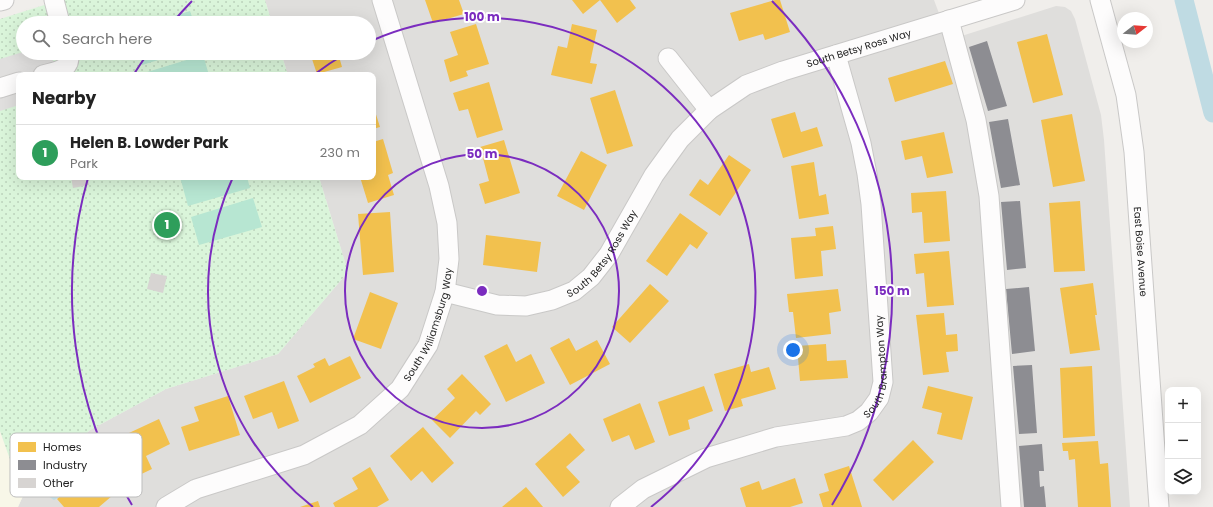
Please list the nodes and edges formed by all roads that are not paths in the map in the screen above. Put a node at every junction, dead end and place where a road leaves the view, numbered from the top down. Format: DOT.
graph roads {
  1 [pos="4,0"];
  2 [pos="54,0"];
  3 [pos="382,0"];
  4 [pos="1014,0"];
  5 [pos="1100,0"];
  6 [pos="0,1"];
  7 [pos="58,16"];
  8 [pos="949,20"];
  9 [pos="836,55"];
  10 [pos="668,58"];
  11 [pos="68,60"];
  12 [pos="53,72"];
  13 [pos="16,83"];
  14 [pos="0,88"];
  15 [pos="710,110"];
  16 [pos="444,292"];
  17 [pos="166,507"];
  18 [pos="620,507"];
  19 [pos="1011,507"];
  20 [pos="1160,507"];
  1 -- 6 [label="street"];
  2 -- 7 [label="street"];
  3 -- 16 [label="street, South Williamsburg Way"];
  4 -- 8 [label="street, South Betsy Ross Way"];
  5 -- 20 [label="street, East Boise Avenue"];
  8 -- 9 [label="street, South Betsy Ross Way"];
  8 -- 19 [label="street"];
  9 -- 15 [label="street, South Betsy Ross Way"];
  9 -- 18 [label="street, South Brampton Way"];
  10 -- 15 [label="street"];
  11 -- 12 [label="street"];
  13 -- 14 [label="street"];
  15 -- 16 [label="street, South Betsy Ross Way"];
  16 -- 17 [label="street, South Williamsburg Way"];
}
